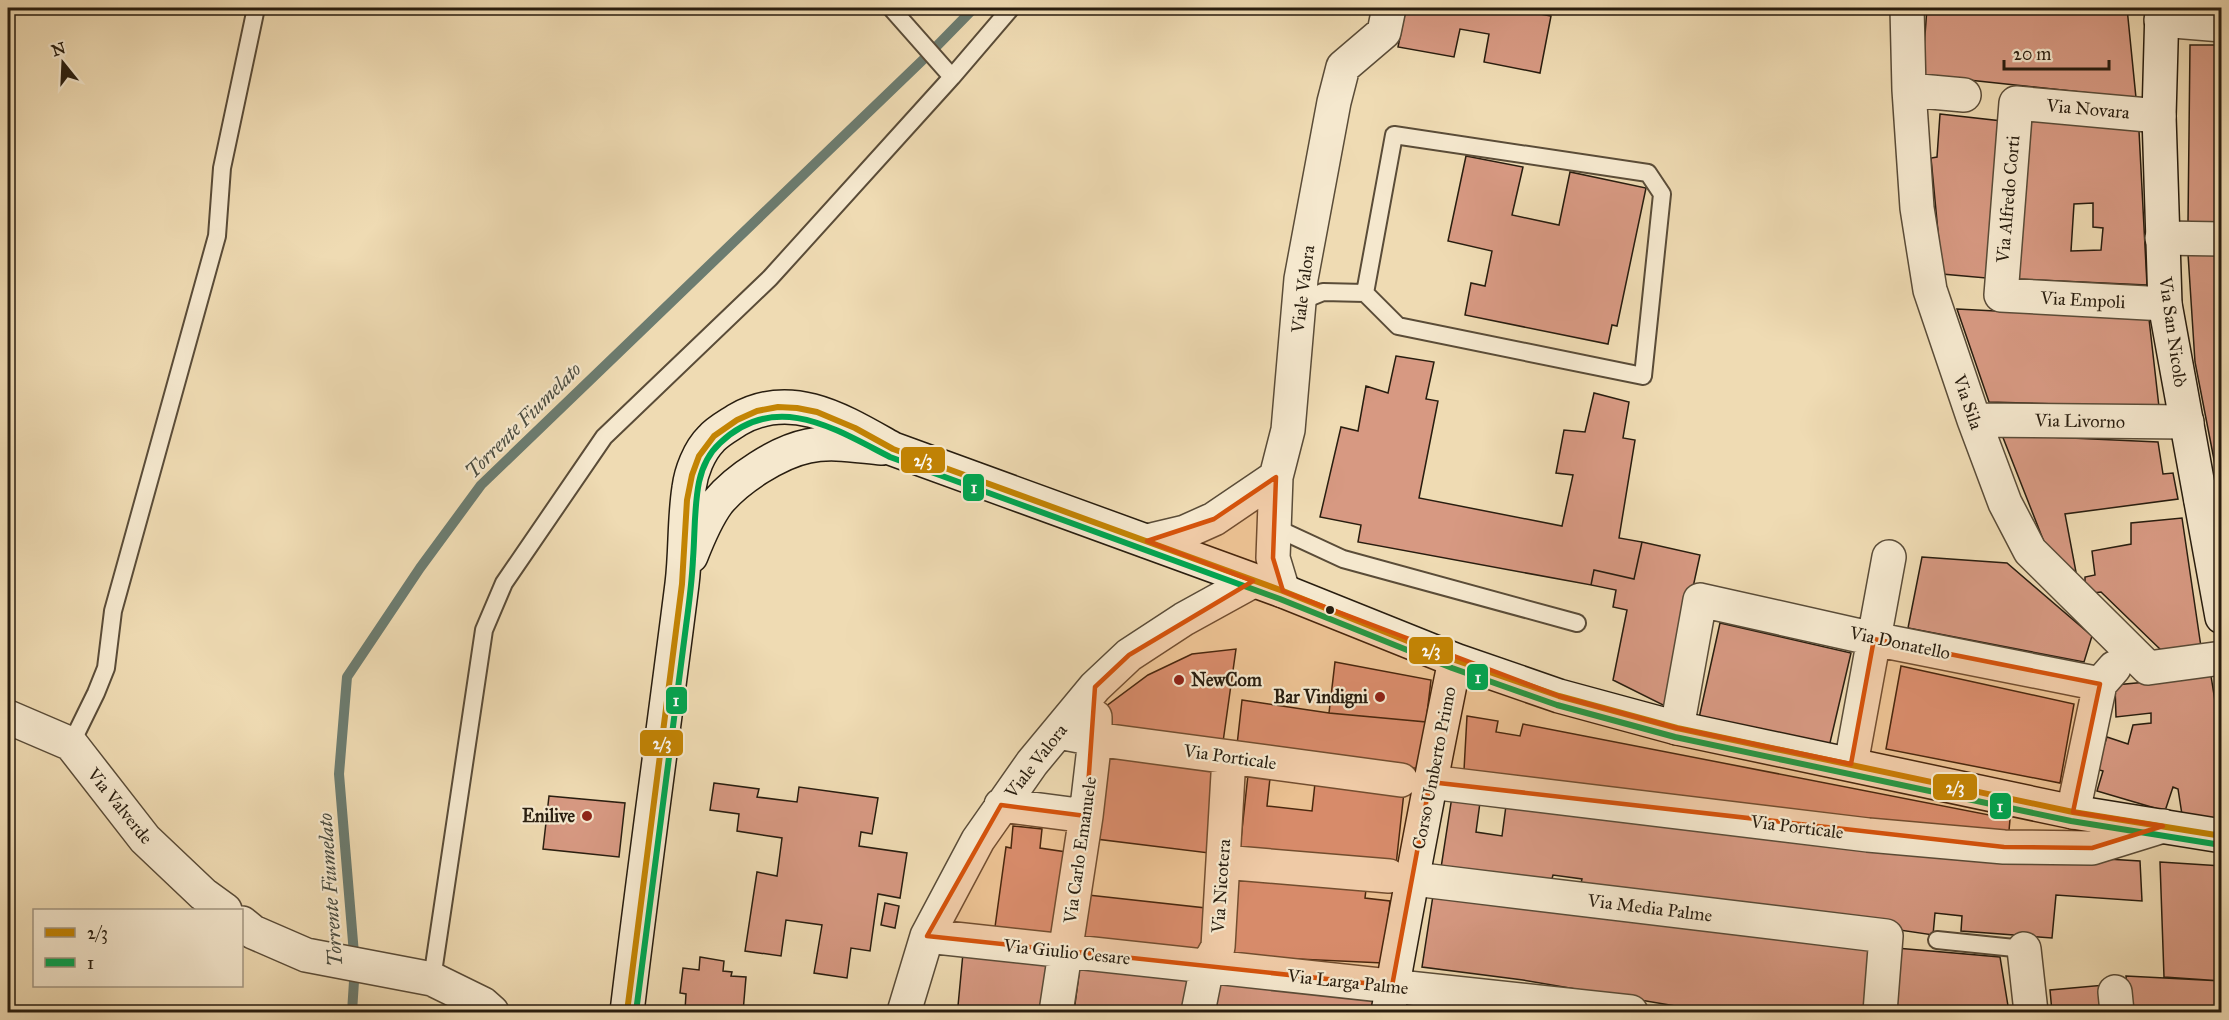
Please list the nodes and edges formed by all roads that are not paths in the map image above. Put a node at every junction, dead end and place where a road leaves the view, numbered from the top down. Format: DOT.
graph roads {
  1 [pos="256,8"];
  2 [pos="891,8"];
  3 [pos="1011,8"];
  4 [pos="1389,8"];
  5 [pos="1907,8"];
  6 [pos="2159,12"];
  7 [pos="2222,26"];
  8 [pos="952,77"];
  9 [pos="1909,90"];
  10 [pos="1964,95"];
  11 [pos="2016,103"];
  12 [pos="2159,116"];
  13 [pos="2162,238"];
  14 [pos="2222,239"];
  15 [pos="1365,293"];
  16 [pos="2001,295"];
  17 [pos="1300,301"];
  18 [pos="2165,304"];
  19 [pos="1974,420"];
  20 [pos="2187,422"];
  21 [pos="892,449"];
  22 [pos="1276,477"];
  23 [pos="2211,498"];
  24 [pos="1274,527"];
  25 [pos="1147,541"];
  26 [pos="1889,557"];
  27 [pos="683,574"];
  28 [pos="1268,586"];
  29 [pos="2222,616"];
  30 [pos="1577,623"];
  31 [pos="1874,639"];
  32 [pos="2130,651"];
  33 [pos="2222,658"];
  34 [pos="1455,660"];
  35 [pos="2100,684"];
  36 [pos="1095,687"];
  37 [pos="8,717"];
  38 [pos="1677,728"];
  39 [pos="1059,732"];
  40 [pos="1095,739"];
  41 [pos="71,744"];
  42 [pos="1229,757"];
  43 [pos="1851,764"];
  44 [pos="1415,781"];
  45 [pos="1001,805"];
  46 [pos="2073,812"];
  47 [pos="1086,816"];
  48 [pos="2163,826"];
  49 [pos="2222,836"];
  50 [pos="1223,862"];
  51 [pos="1401,878"];
  52 [pos="224,909"];
  53 [pos="243,924"];
  54 [pos="927,936"];
  55 [pos="1937,940"];
  56 [pos="2024,949"];
  57 [pos="1065,952"];
  58 [pos="1208,967"];
  59 [pos="432,979"];
  60 [pos="1390,999"];
  61 [pos="492,1012"];
  62 [pos="627,1012"];
  63 [pos="904,1012"];
  64 [pos="1056,1012"];
  65 [pos="1198,1012"];
  66 [pos="1631,1012"];
  67 [pos="1880,1012"];
  68 [pos="2031,1012"];
  1 -- 41 [label="lane"];
  2 -- 8 [label="lane"];
  3 -- 8 [label="lane"];
  4 -- 17 [label="street, Viale Valora"];
  5 -- 9 [label="street, Via Sila"];
  6 -- 7 [label="street"];
  6 -- 12 [label="street, Via San Nicolò"];
  8 -- 59 [label="lane"];
  9 -- 10 [label="street"];
  9 -- 19 [label="street, Via Sila"];
  11 -- 12 [label="street, Via Novara"];
  11 -- 16 [label="street, Via Alfredo Corti"];
  12 -- 13 [label="street, Via San Nicolò"];
  13 -- 14 [label="street"];
  13 -- 18 [label="street, Via San Nicolò"];
  15 -- 15 [label="lane"];
  15 -- 17 [label="lane"];
  16 -- 18 [label="street, Via Empoli"];
  17 -- 22 [label="street, Viale Valora"];
  18 -- 20 [label="street, Via San Nicolò"];
  19 -- 20 [label="street, Via Livorno"];
  19 -- 32 [label="street, Via Sila"];
  20 -- 23 [label="street, Via San Nicolò"];
  21 -- 25 [label="street"];
  21 -- 27 [label="street"];
  21 -- 27 [label="street"];
  22 -- 24 [label="street, Viale Valora"];
  22 -- 25 [label="street"];
  23 -- 29 [label="street, Via San Nicolò"];
  24 -- 28 [label="street, Viale Valora"];
  24 -- 30 [label="lane"];
  25 -- 28 [label="street"];
  26 -- 31 [label="street"];
  27 -- 62 [label="street"];
  28 -- 34 [label="street"];
  28 -- 36 [label="street, Viale Valora"];
  31 -- 35 [label="street, Via Donatello"];
  31 -- 38 [label="street, Via Donatello"];
  31 -- 43 [label="street"];
  32 -- 33 [label="street, Via Sila"];
  32 -- 35 [label="street"];
  34 -- 38 [label="street, Corso Umberto Primo"];
  34 -- 44 [label="street, Corso Umberto Primo"];
  35 -- 46 [label="street"];
  36 -- 39 [label="street, Viale Valora"];
  36 -- 40 [label="street, Via Carlo Emanuele"];
  37 -- 41 [label="street, Via Valverde"];
  38 -- 43 [label="street, Corso Umberto Primo"];
  39 -- 40 [label="street, Via Porticale"];
  39 -- 45 [label="street, Viale Valora"];
  40 -- 42 [label="street, Via Porticale"];
  40 -- 47 [label="street, Via Carlo Emanuele"];
  41 -- 52 [label="street, Via Valverde"];
  42 -- 44 [label="street, Via Porticale"];
  42 -- 50 [label="street, Via Nicotera"];
  43 -- 46 [label="street, Corso Umberto Primo"];
  44 -- 48 [label="street, Via Porticale"];
  44 -- 51 [label="street, Corso Umberto Primo"];
  45 -- 47 [label="street"];
  45 -- 54 [label="street, Viale Valora"];
  46 -- 48 [label="street, Corso Umberto Primo"];
  47 -- 57 [label="street, Via Carlo Emanuele"];
  48 -- 49 [label="street, Corso Umberto Primo"];
  50 -- 51 [label="street, Via Media Palme"];
  50 -- 58 [label="street, Via Nicotera"];
  51 -- 60 [label="street, Corso Umberto Primo"];
  51 -- 67 [label="street, Via Media Palme"];
  53 -- 59 [label="street"];
  54 -- 57 [label="street, Via Giulio Cesare"];
  54 -- 63 [label="street, Viale Valora"];
  55 -- 56 [label="lane"];
  56 -- 68 [label="street"];
  57 -- 58 [label="street, Via Giulio Cesare"];
  57 -- 64 [label="street, Via Carlo Emanuele"];
  58 -- 60 [label="street, Via Larga Palme"];
  58 -- 65 [label="street, Via Nicotera"];
  59 -- 61 [label="street"];
  60 -- 66 [label="street, Via Larga Palme"];
}
